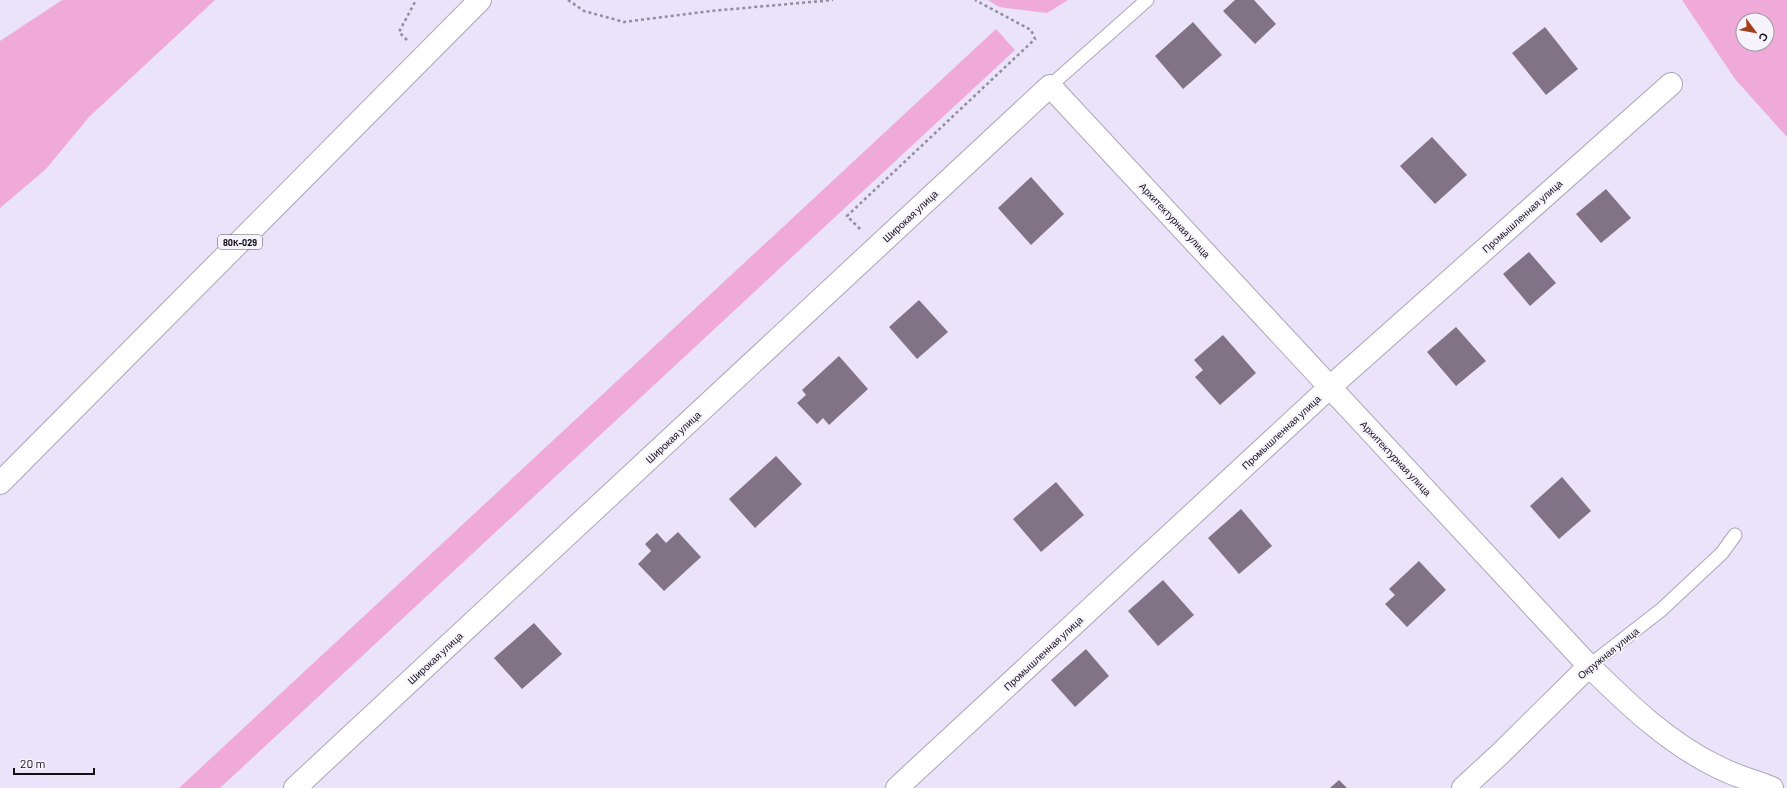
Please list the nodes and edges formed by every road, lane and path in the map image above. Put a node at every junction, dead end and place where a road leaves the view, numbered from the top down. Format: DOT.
graph roads {
  1 [pos="480,0"];
  2 [pos="568,0"];
  3 [pos="833,0"];
  4 [pos="975,0"];
  5 [pos="1147,0"];
  6 [pos="1671,84"];
  7 [pos="1050,86"];
  8 [pos="878,247"];
  9 [pos="1330,387"];
  10 [pos="0,483"];
  11 [pos="1735,535"];
  12 [pos="1589,666"];
  13 [pos="295,788"];
  14 [pos="897,788"];
  15 [pos="1463,788"];
  16 [pos="1772,788"];
  1 -- 10 [label="street, 80К-029"];
  2 -- 3 [label="path"];
  4 -- 8 [label="path"];
  5 -- 7 [label="lane"];
  6 -- 9 [label="street, Промышленная улица"];
  7 -- 8 [label="street, Широкая улица"];
  7 -- 9 [label="street, Архитектурная улица"];
  8 -- 13 [label="street, Широкая улица"];
  9 -- 12 [label="street, Архитектурная улица"];
  9 -- 14 [label="street, Промышленная улица"];
  11 -- 12 [label="lane, Окружная улица"];
  12 -- 15 [label="street, Окружная улица"];
  12 -- 16 [label="street, Архитектурная улица"];
}
